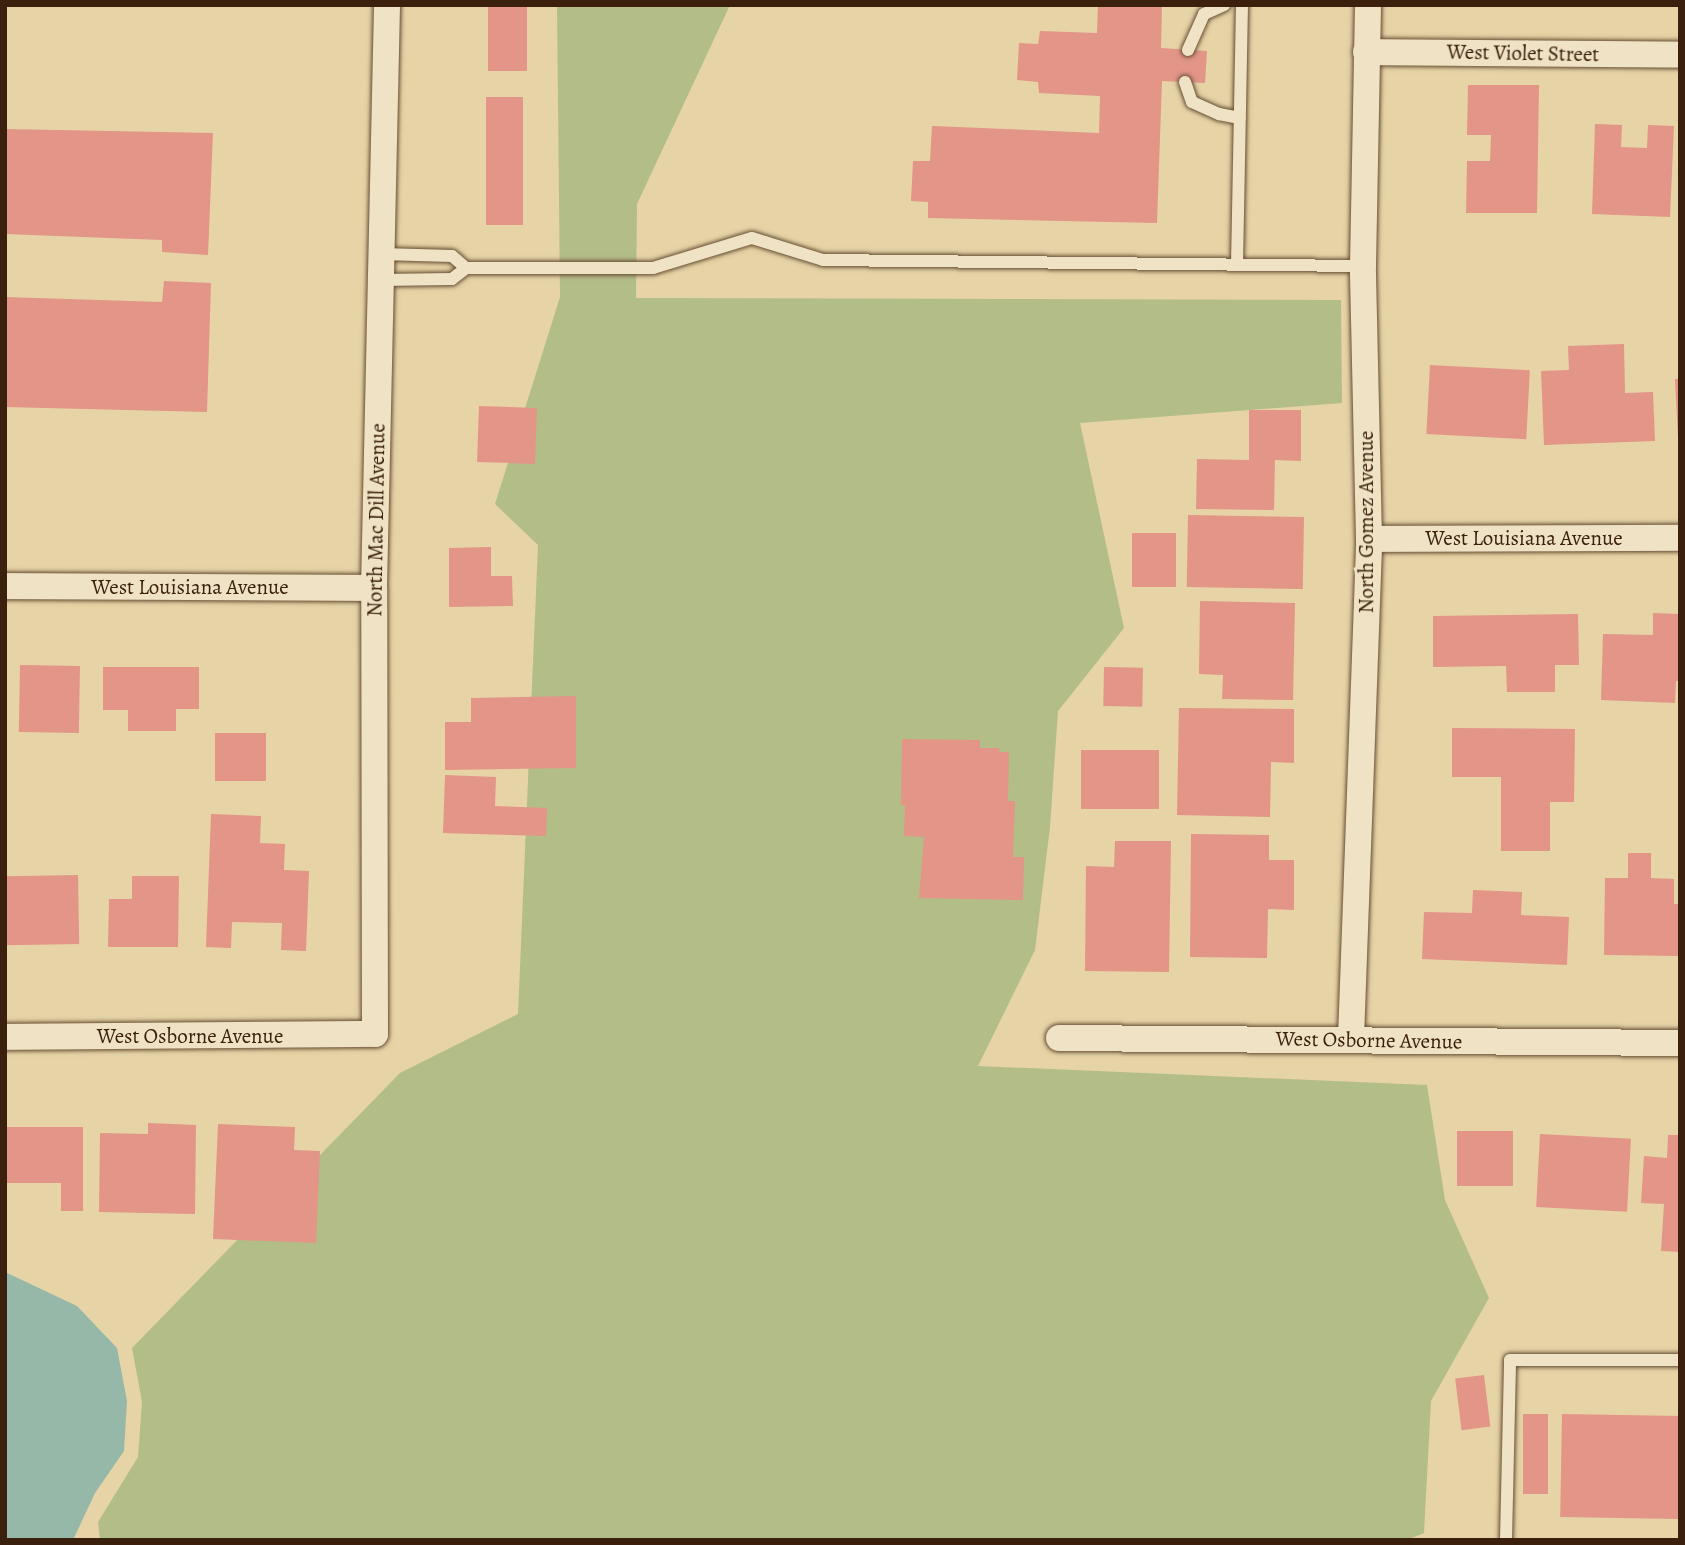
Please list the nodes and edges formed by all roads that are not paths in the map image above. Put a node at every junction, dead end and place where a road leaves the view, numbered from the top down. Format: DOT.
graph roads {
  1 [pos="387,5"];
  2 [pos="1224,5"];
  3 [pos="1242,5"];
  4 [pos="1368,5"];
  5 [pos="1188,50"];
  6 [pos="1366,52"];
  7 [pos="1680,55"];
  8 [pos="1185,82"];
  9 [pos="1240,118"];
  10 [pos="1237,265"];
  11 [pos="1363,266"];
  12 [pos="381,267"];
  13 [pos="466,268"];
  14 [pos="1680,538"];
  15 [pos="1369,539"];
  16 [pos="5,586"];
  17 [pos="374,588"];
  18 [pos="374,1034"];
  19 [pos="5,1037"];
  20 [pos="1059,1038"];
  21 [pos="1350,1038"];
  22 [pos="1680,1043"];
  23 [pos="1680,1360"];
  24 [pos="1506,1540"];
  1 -- 12 [label="street, North Mac Dill Avenue"];
  2 -- 5 [label="lane"];
  3 -- 9 [label="lane"];
  4 -- 6 [label="street, North Gomez Avenue"];
  6 -- 7 [label="street, West Violet Street"];
  6 -- 11 [label="street, North Gomez Avenue"];
  8 -- 9 [label="lane"];
  9 -- 10 [label="lane"];
  10 -- 11 [label="lane"];
  10 -- 13 [label="lane"];
  11 -- 15 [label="street, North Gomez Avenue"];
  12 -- 13 [label="lane"];
  12 -- 13 [label="lane"];
  12 -- 17 [label="street, North Mac Dill Avenue"];
  14 -- 15 [label="street, West Louisiana Avenue"];
  15 -- 21 [label="street, North Gomez Avenue"];
  16 -- 17 [label="street, West Louisiana Avenue"];
  17 -- 18 [label="street, North Mac Dill Avenue"];
  18 -- 19 [label="street, West Osborne Avenue"];
  20 -- 21 [label="street, West Osborne Avenue"];
  21 -- 22 [label="street, West Osborne Avenue"];
  23 -- 24 [label="lane"];
}
